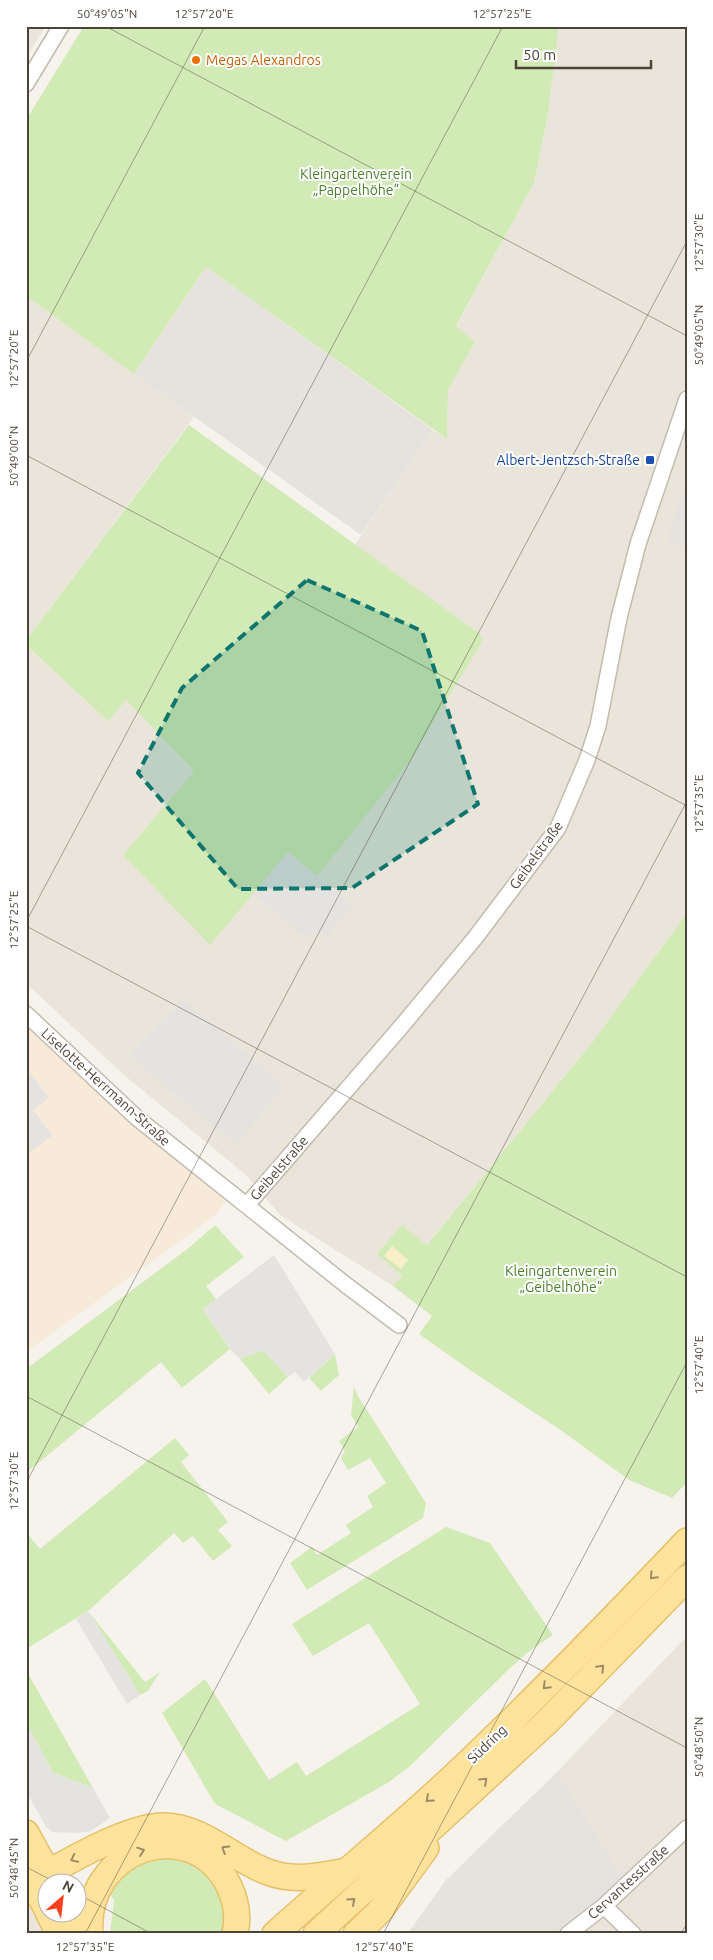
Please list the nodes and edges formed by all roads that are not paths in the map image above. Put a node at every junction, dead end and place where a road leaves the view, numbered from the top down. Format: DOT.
graph roads {
  1 [pos="61,26"];
  2 [pos="26,84"];
  3 [pos="687,399"];
  4 [pos="26,1014"];
  5 [pos="247,1205"];
  6 [pos="399,1324"];
  7 [pos="687,1541"];
  8 [pos="687,1578"];
  9 [pos="448,1814"];
  10 [pos="687,1828"];
  11 [pos="26,1833"];
  12 [pos="347,1871"];
  13 [pos="38,1872"];
  14 [pos="50,1872"];
  15 [pos="604,1906"];
  16 [pos="53,1922"];
  17 [pos="74,1922"];
  18 [pos="59,1934"];
  19 [pos="81,1934"];
  20 [pos="90,1934"];
  21 [pos="235,1934"];
  22 [pos="275,1934"];
  23 [pos="316,1934"];
  24 [pos="356,1934"];
  25 [pos="568,1934"];
  26 [pos="632,1934"];
  1 -- 2 [label="street"];
  3 -- 5 [label="street, Geibelstraße"];
  4 -- 5 [label="street, Liselotte-Herrmann-Straße"];
  5 -- 6 [label="street, Liselotte-Herrmann-Straße"];
  7 -- 12 [label="main road, Südring, one-way"];
  9 -- 8 [label="main road, Südring, one-way"];
  23 -- 9 [label="main road, Südring, one-way"];
  9 -- 24 [label="main road"];
  10 -- 15 [label="street, Cervantesstraße"];
  11 -- 13 [label="main road"];
  12 -- 14 [label="main road, one-way"];
  12 -- 22 [label="main road, Südring"];
  15 -- 25 [label="street, Cervantesstraße"];
  15 -- 26 [label="street"];
  16 -- 18 [label="main road"];
  17 -- 19 [label="main road"];
  20 -- 21 [label="main road, one-way"];
}
